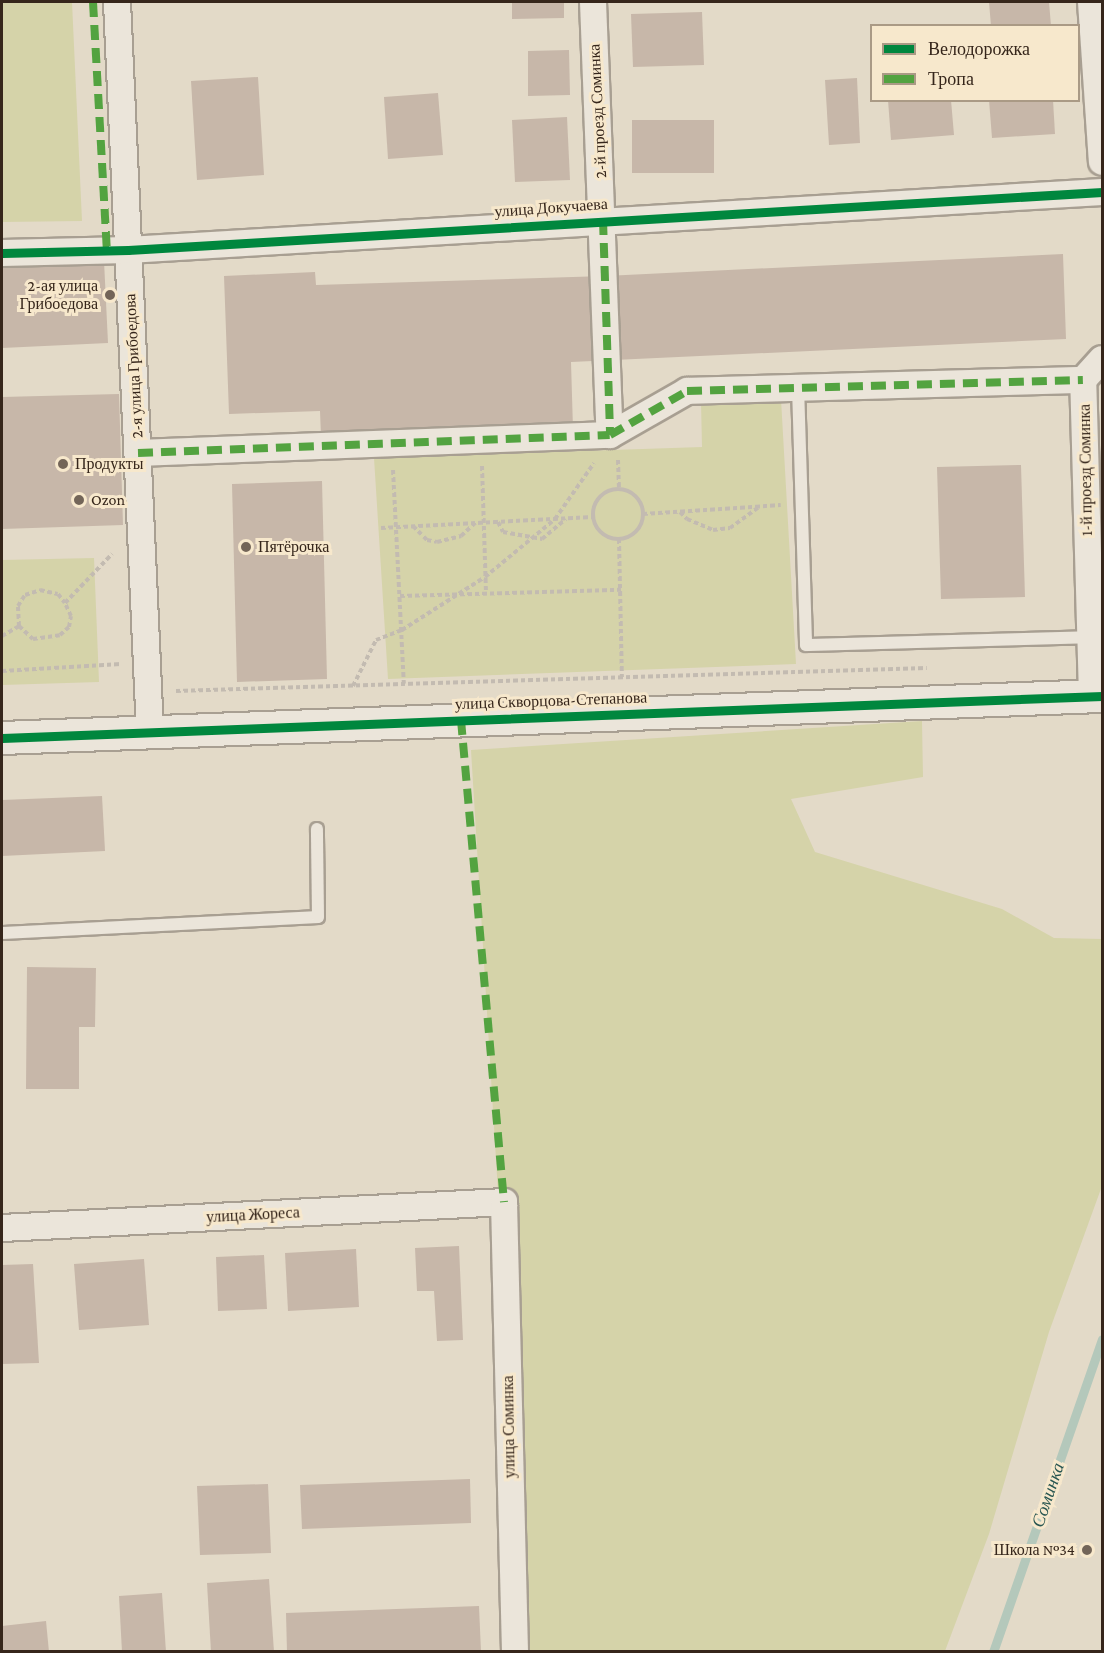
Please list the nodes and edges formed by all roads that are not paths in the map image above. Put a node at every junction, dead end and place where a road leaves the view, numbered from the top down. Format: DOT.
graph roads {
  1 [pos="117,2"];
  2 [pos="593,2"];
  3 [pos="1092,2"];
  4 [pos="1102,162"];
  5 [pos="1102,192"];
  6 [pos="603,220"];
  7 [pos="128,250"];
  8 [pos="2,253"];
  9 [pos="1102,360"];
  10 [pos="1083,380"];
  11 [pos="798,386"];
  12 [pos="610,448"];
  13 [pos="138,453"];
  14 [pos="1090,637"];
  15 [pos="1097,696"];
  16 [pos="150,731"];
  17 [pos="2,738"];
  18 [pos="317,829"];
  19 [pos="2,933"];
  20 [pos="504,1202"];
  21 [pos="2,1228"];
  22 [pos="515,1652"];
  1 -- 7 [label="street, 2-я улица Грибоедова"];
  2 -- 6 [label="street, 2-й проезд Соминка"];
  3 -- 4 [label="street"];
  5 -- 6 [label="street, улица Докучаева"];
  6 -- 7 [label="street, улица Докучаева"];
  6 -- 12 [label="street, 2-й проезд Соминка"];
  7 -- 8 [label="street, улица Докучаева"];
  7 -- 13 [label="street, 2-я улица Грибоедова"];
  9 -- 10 [label="street, 1-й проезд Соминка"];
  10 -- 11 [label="street"];
  10 -- 14 [label="street, 1-й проезд Соминка"];
  11 -- 12 [label="street"];
  11 -- 14 [label="lane"];
  12 -- 13 [label="street"];
  13 -- 16 [label="street, 2-я улица Грибоедова"];
  14 -- 15 [label="street, 1-й проезд Соминка"];
  15 -- 16 [label="street, улица Скворцова-Степанова"];
  16 -- 17 [label="street, улица Скворцова-Степанова"];
  18 -- 19 [label="lane"];
  20 -- 21 [label="street, улица Жореса"];
  20 -- 22 [label="street, улица Соминка"];
}
